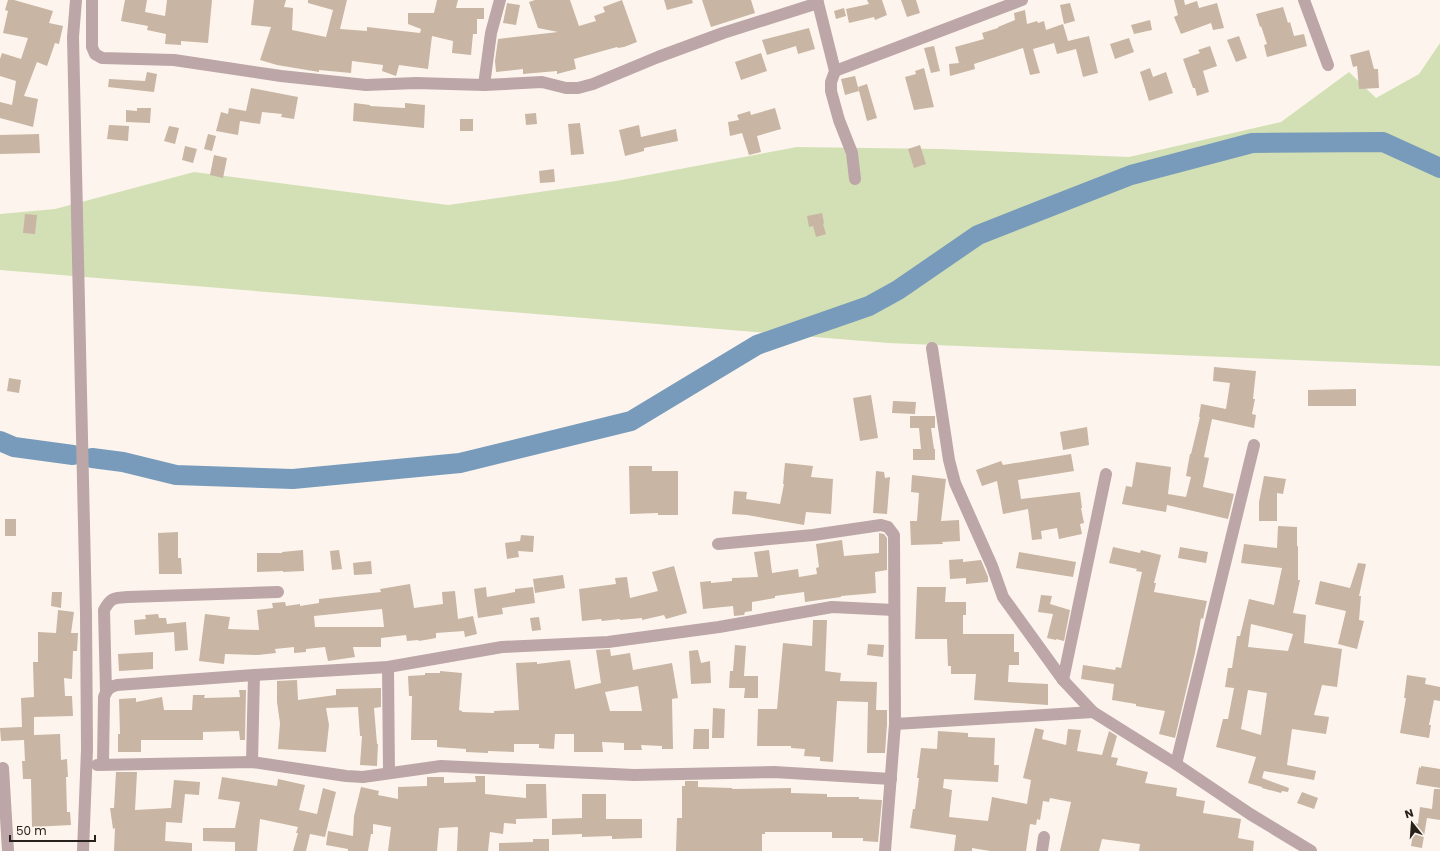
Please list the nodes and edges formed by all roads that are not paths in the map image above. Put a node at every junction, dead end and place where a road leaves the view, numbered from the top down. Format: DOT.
graph roads {
  1 [pos="76,0"];
  2 [pos="92,0"];
  3 [pos="500,0"];
  4 [pos="1022,0"];
  5 [pos="1304,0"];
  6 [pos="818,2"];
  7 [pos="1328,65"];
  8 [pos="835,71"];
  9 [pos="484,85"];
  10 [pos="855,179"];
  11 [pos="932,348"];
  12 [pos="1254,445"];
  13 [pos="1106,474"];
  14 [pos="718,544"];
  15 [pos="278,592"];
  16 [pos="894,610"];
  17 [pos="388,667"];
  18 [pos="254,675"];
  19 [pos="1063,680"];
  20 [pos="106,692"];
  21 [pos="1093,712"];
  22 [pos="895,724"];
  23 [pos="252,762"];
  24 [pos="103,764"];
  25 [pos="1176,764"];
  26 [pos="86,765"];
  27 [pos="3,768"];
  28 [pos="389,773"];
  29 [pos="891,779"];
  30 [pos="1044,836"];
  31 [pos="8,851"];
  32 [pos="83,851"];
  33 [pos="885,851"];
  34 [pos="1042,851"];
  35 [pos="1311,851"];
  1 -- 26 [label="street"];
  2 -- 9 [label="street"];
  3 -- 9 [label="street"];
  4 -- 8 [label="street"];
  5 -- 7 [label="street"];
  6 -- 8 [label="street"];
  6 -- 9 [label="street"];
  8 -- 10 [label="street"];
  11 -- 19 [label="street"];
  12 -- 25 [label="street"];
  13 -- 19 [label="street"];
  14 -- 16 [label="street"];
  15 -- 20 [label="street"];
  16 -- 17 [label="street"];
  16 -- 22 [label="street"];
  17 -- 18 [label="street"];
  17 -- 28 [label="street"];
  18 -- 20 [label="street"];
  18 -- 23 [label="street"];
  19 -- 21 [label="street"];
  20 -- 24 [label="street"];
  21 -- 22 [label="street"];
  21 -- 25 [label="street"];
  22 -- 29 [label="street"];
  23 -- 24 [label="street"];
  23 -- 28 [label="street"];
  24 -- 26 [label="street"];
  25 -- 35 [label="street"];
  26 -- 32 [label="street"];
  27 -- 31 [label="street"];
  28 -- 29 [label="street"];
  29 -- 33 [label="street"];
  30 -- 34 [label="street"];
}
